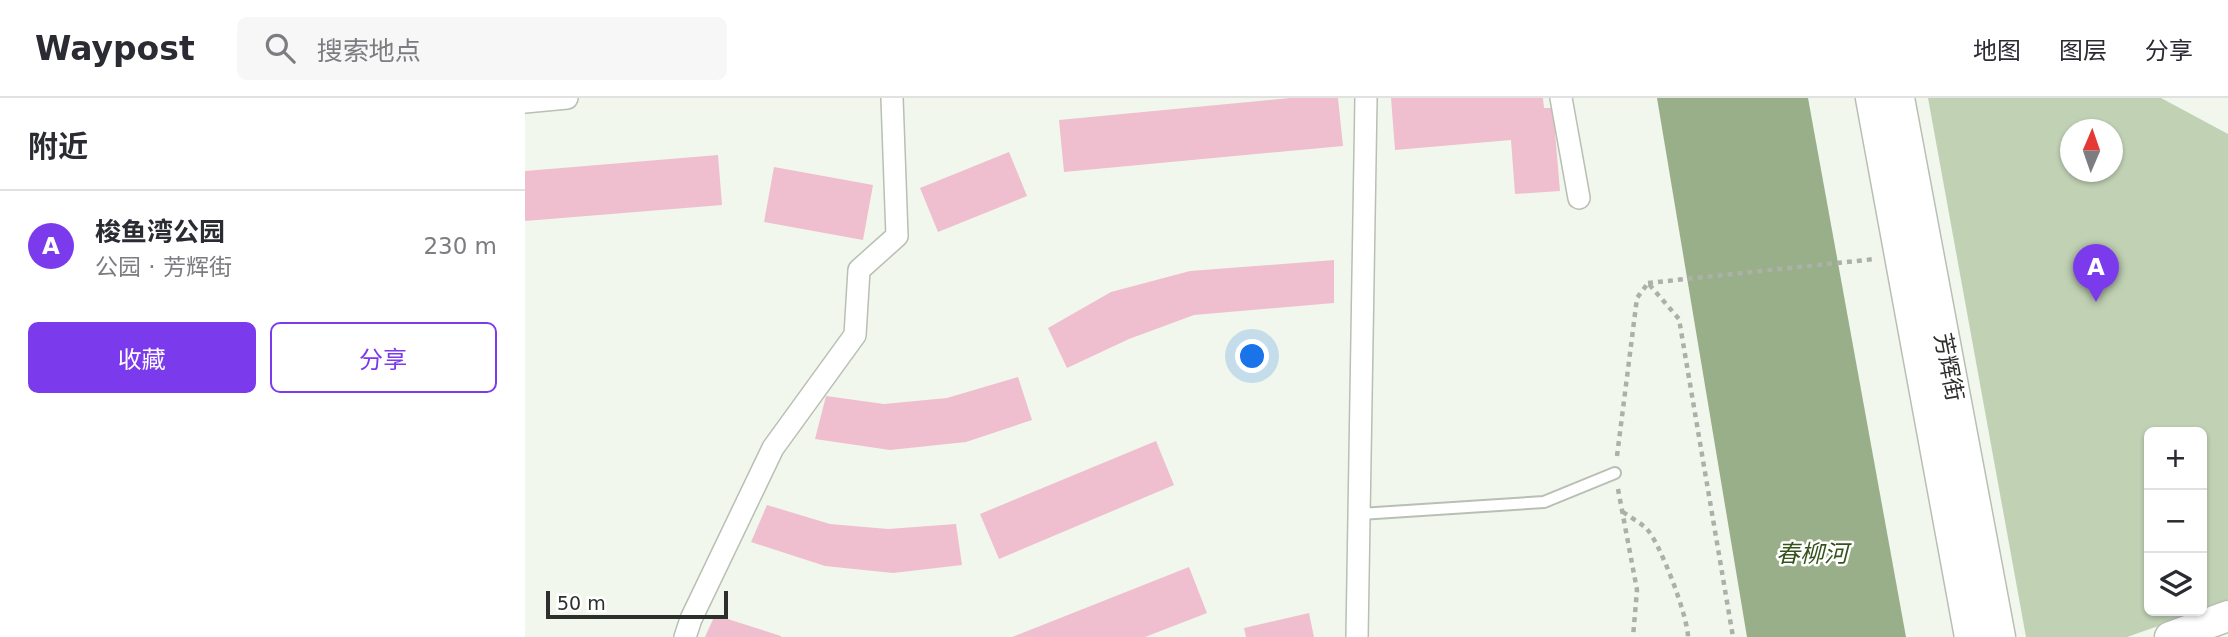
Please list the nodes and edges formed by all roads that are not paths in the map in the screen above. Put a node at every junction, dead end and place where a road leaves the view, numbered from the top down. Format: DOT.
graph roads {
  1 [pos="567,98"];
  2 [pos="892,98"];
  3 [pos="1366,98"];
  4 [pos="1561,98"];
  5 [pos="1871,98"];
  6 [pos="1899,98"];
  7 [pos="525,102"];
  8 [pos="1579,198"];
  9 [pos="1615,473"];
  10 [pos="1360,514"];
  11 [pos="2228,616"];
  12 [pos="685,637"];
  13 [pos="1357,637"];
  14 [pos="1971,637"];
  15 [pos="2000,637"];
  16 [pos="2170,637"];
  1 -- 7 [label="street"];
  2 -- 12 [label="street"];
  3 -- 10 [label="street"];
  4 -- 8 [label="street"];
  5 -- 14 [label="street, 芳辉街"];
  6 -- 15 [label="street, 芳辉街"];
  9 -- 10 [label="lane"];
  10 -- 13 [label="street"];
  11 -- 16 [label="street"];
}
